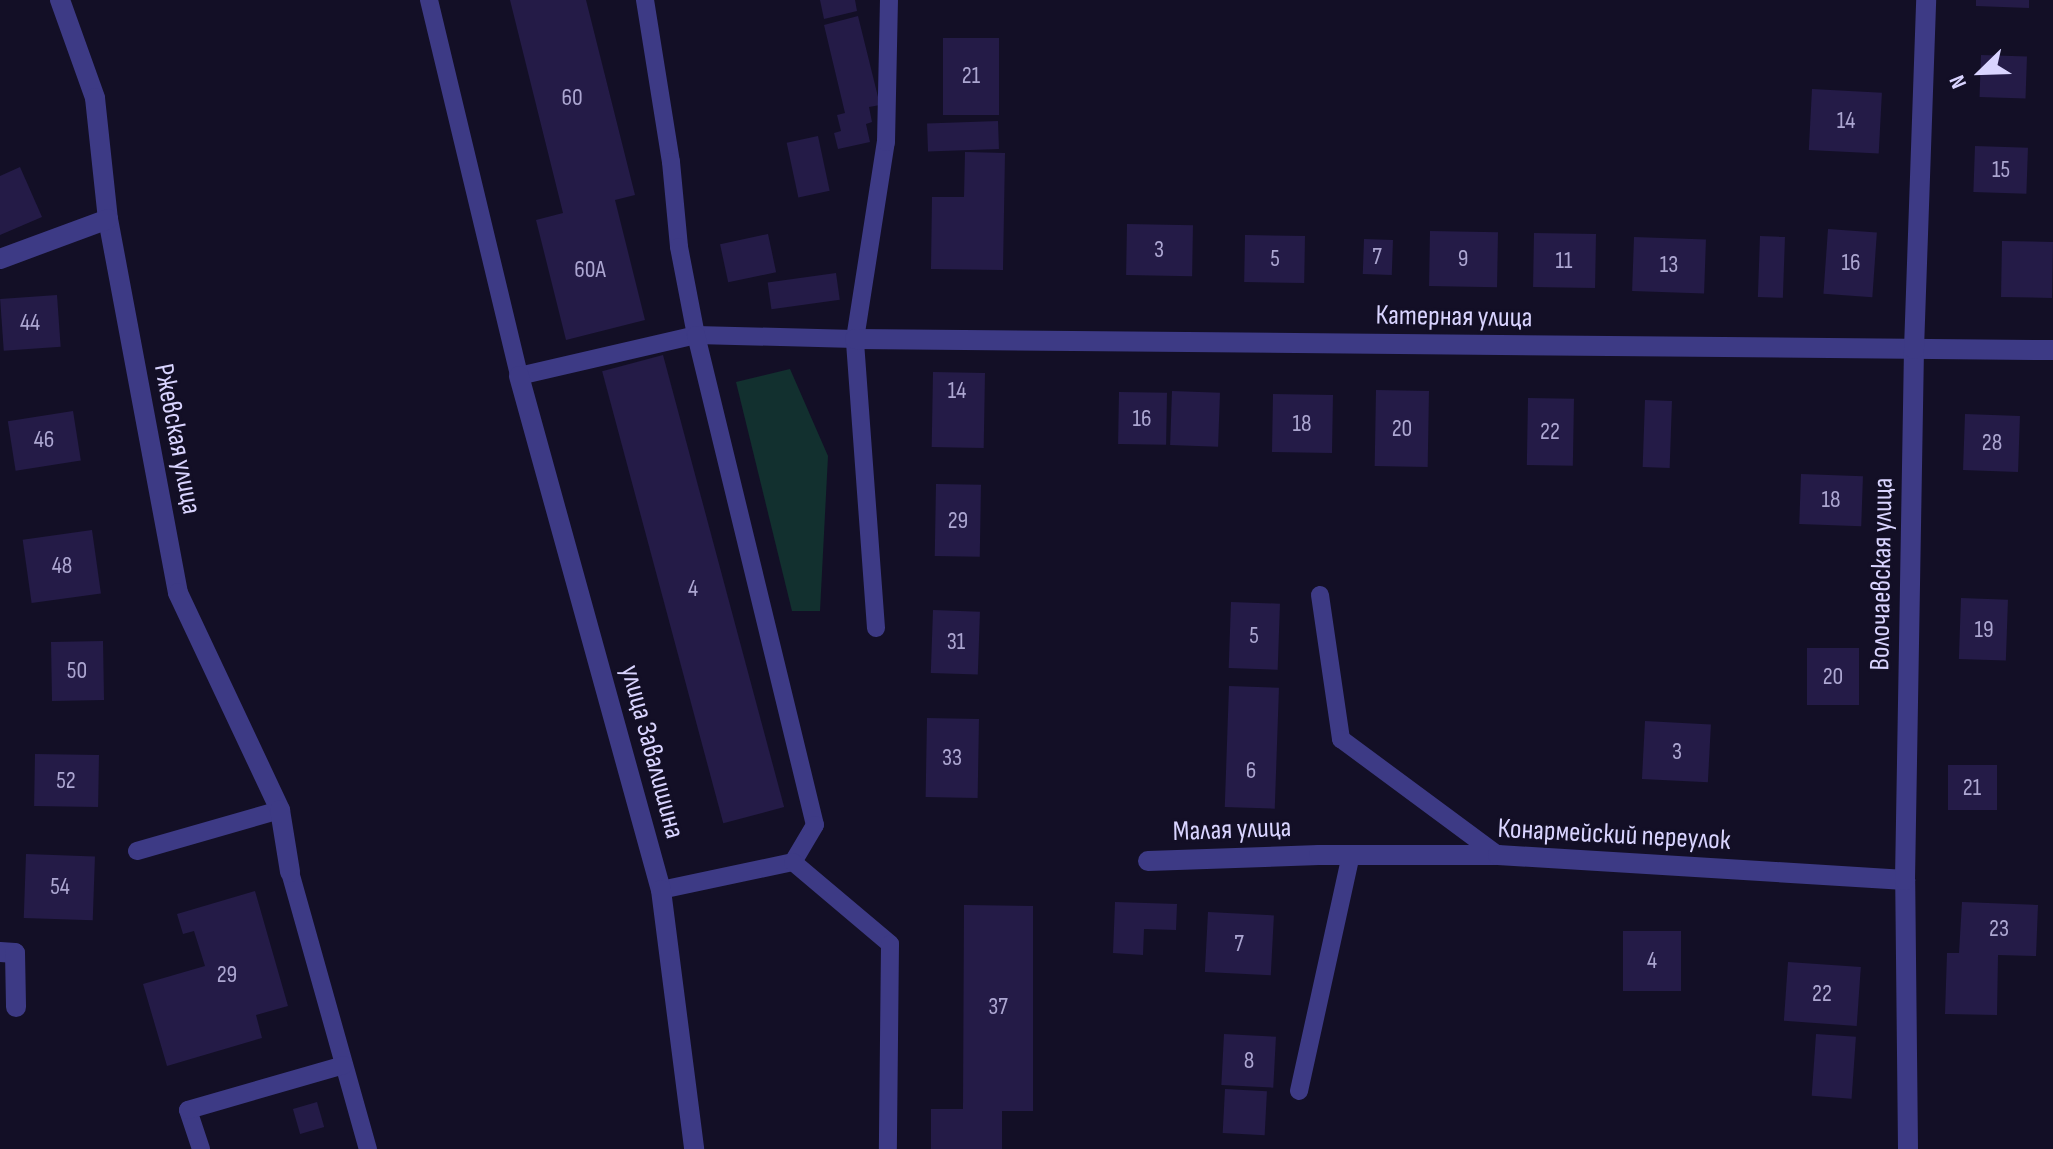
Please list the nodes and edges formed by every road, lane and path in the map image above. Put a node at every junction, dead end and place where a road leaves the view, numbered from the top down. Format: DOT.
graph roads {
  1 [pos="60,0"];
  2 [pos="429,0"];
  3 [pos="645,0"];
  4 [pos="889,0"];
  5 [pos="1926,0"];
  6 [pos="108,219"];
  7 [pos="0,259"];
  8 [pos="696,335"];
  9 [pos="855,339"];
  10 [pos="1914,349"];
  11 [pos="2053,350"];
  12 [pos="519,376"];
  13 [pos="1320,595"];
  14 [pos="876,628"];
  15 [pos="280,810"];
  16 [pos="137,851"];
  17 [pos="1319,855"];
  18 [pos="1351,855"];
  19 [pos="1498,855"];
  20 [pos="1148,861"];
  21 [pos="793,862"];
  22 [pos="290,872"];
  23 [pos="1905,880"];
  24 [pos="661,890"];
  25 [pos="0,952"];
  26 [pos="16,1007"];
  27 [pos="344,1065"];
  28 [pos="1299,1091"];
  29 [pos="201,1149"];
  30 [pos="368,1149"];
  31 [pos="694,1149"];
  32 [pos="888,1149"];
  33 [pos="1908,1149"];
  1 -- 6 [label="street, Ржевская улица"];
  2 -- 12 [label="lane"];
  3 -- 8 [label="lane"];
  4 -- 9 [label="lane"];
  5 -- 10 [label="street, Волочаевская улица"];
  6 -- 7 [label="street"];
  6 -- 15 [label="street, Ржевская улица"];
  8 -- 9 [label="lane"];
  8 -- 12 [label="lane"];
  8 -- 21 [label="lane"];
  9 -- 10 [label="street, Катерная улица"];
  9 -- 14 [label="lane"];
  10 -- 11 [label="street, Катерная улица"];
  10 -- 23 [label="street, Волочаевская улица"];
  12 -- 24 [label="street, улица Завалишина"];
  13 -- 19 [label="lane"];
  15 -- 16 [label="lane"];
  15 -- 22 [label="street, Ржевская улица"];
  17 -- 18 [label="street, Конармейский переулок"];
  17 -- 20 [label="street, Малая улица"];
  18 -- 19 [label="street, Конармейский переулок"];
  18 -- 28 [label="lane"];
  19 -- 23 [label="street, Конармейский переулок"];
  21 -- 24 [label="lane"];
  21 -- 32 [label="lane"];
  22 -- 27 [label="lane"];
  23 -- 33 [label="street, Волочаевская улица"];
  24 -- 31 [label="street, улица Завалишина"];
  25 -- 26 [label="street"];
  27 -- 29 [label="lane"];
  27 -- 30 [label="lane"];
}
